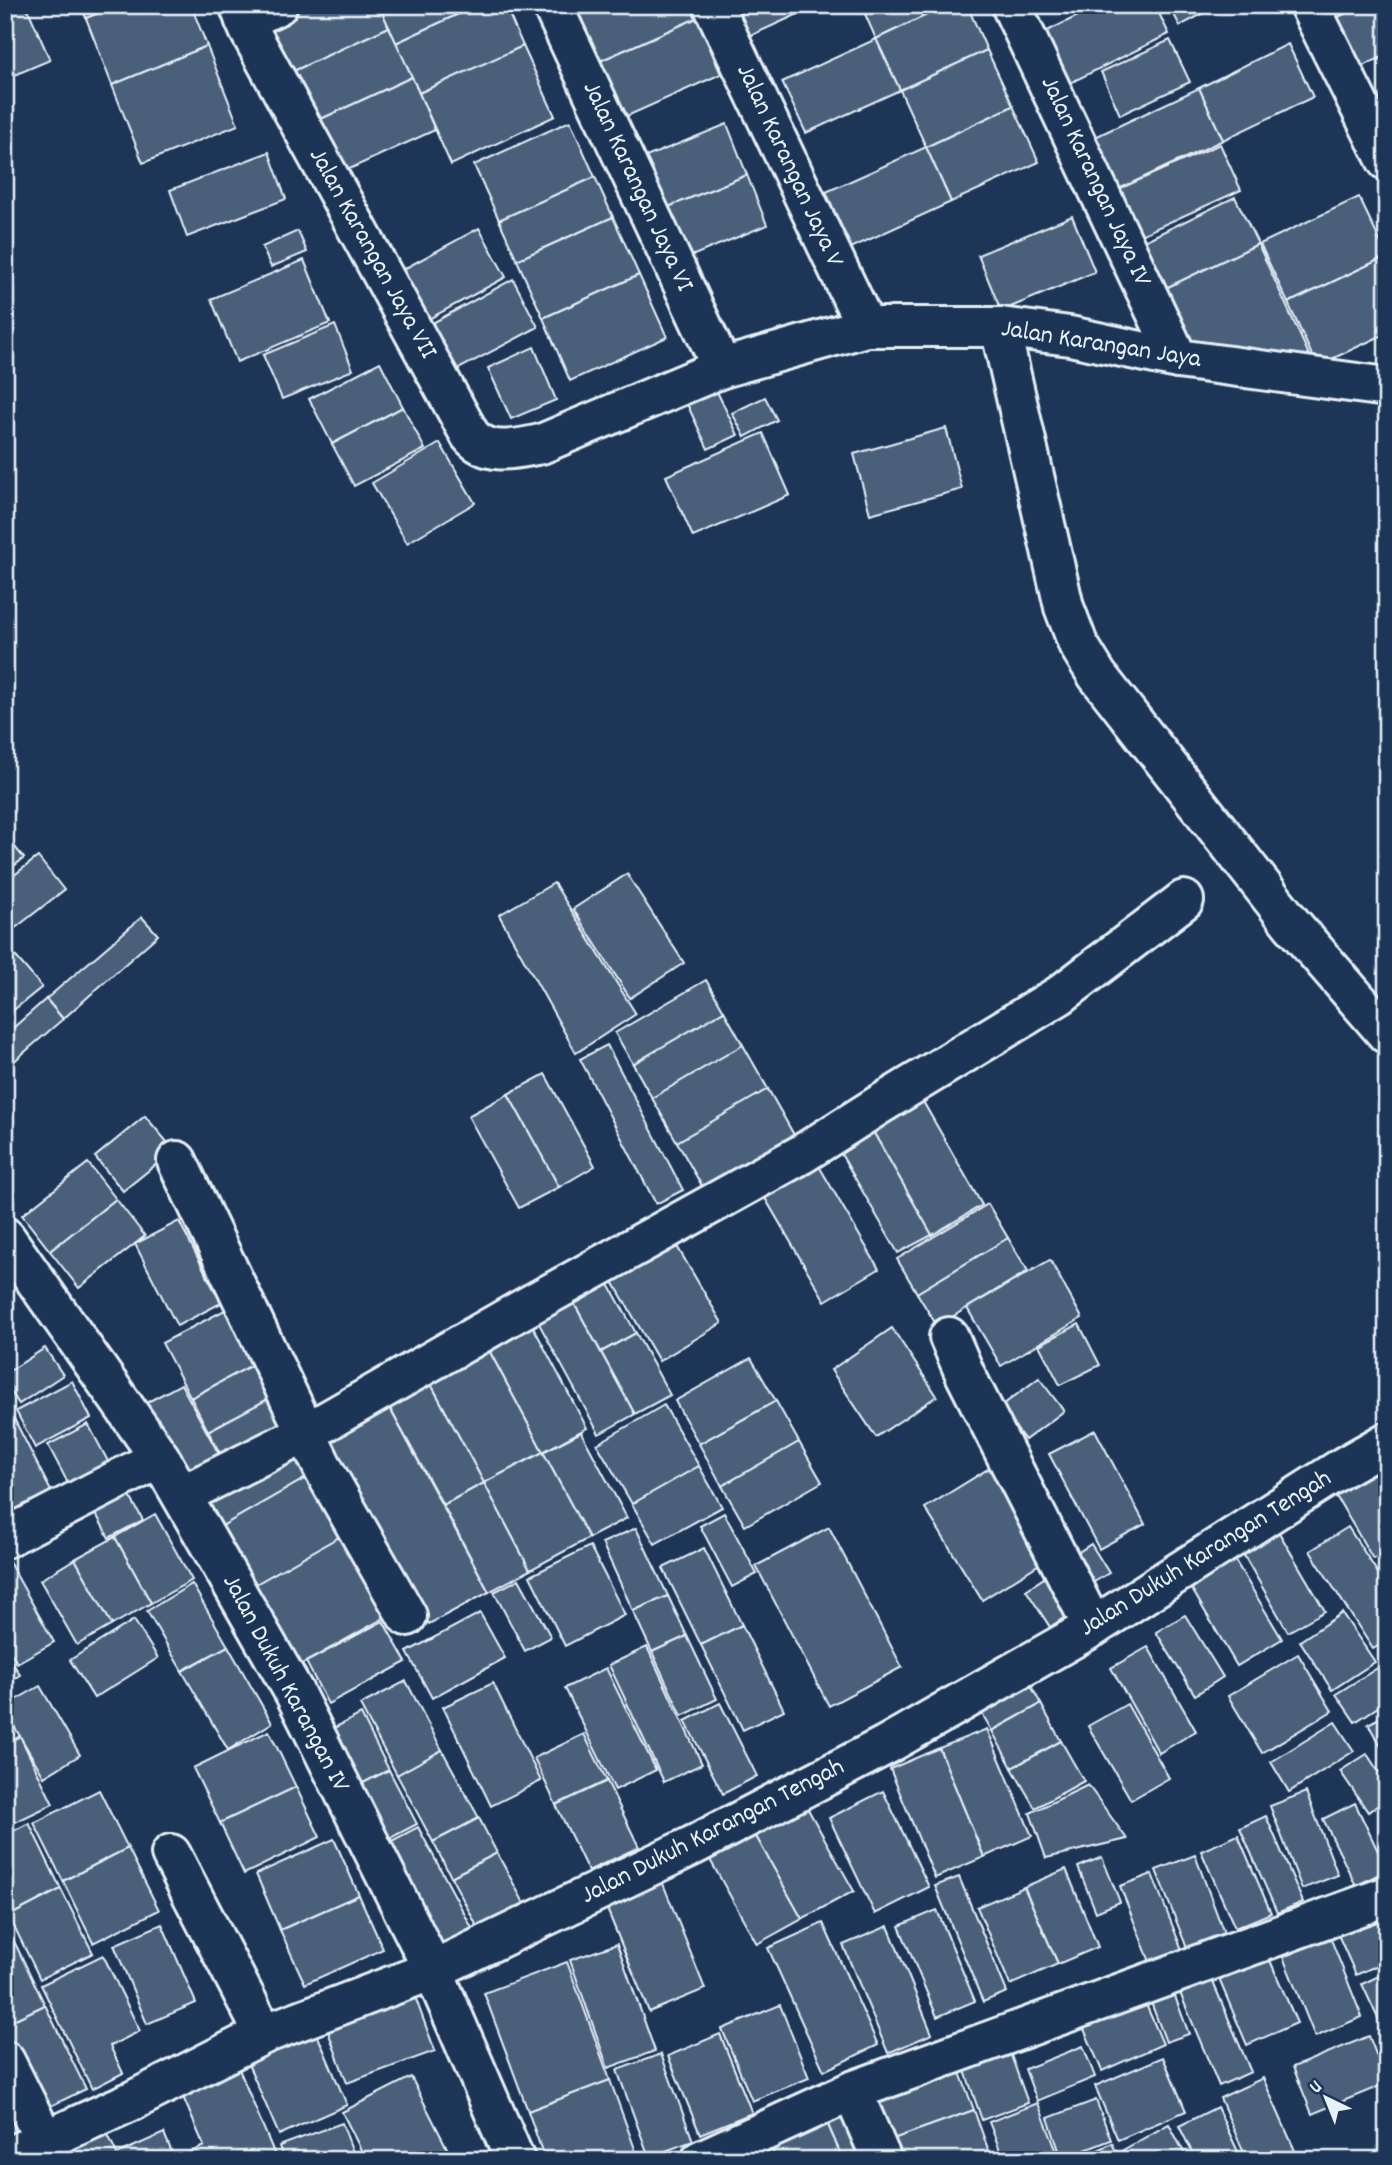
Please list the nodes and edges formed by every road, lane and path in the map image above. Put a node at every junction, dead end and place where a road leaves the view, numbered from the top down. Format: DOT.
graph roads {
  1 [pos="552,5"];
  2 [pos="713,5"];
  3 [pos="1011,5"];
  4 [pos="1309,5"];
  5 [pos="254,10"];
  6 [pos="1387,161"];
  7 [pos="866,327"];
  8 [pos="1000,327"];
  9 [pos="1178,359"];
  10 [pos="722,368"];
  11 [pos="1387,387"];
  12 [pos="541,444"];
  13 [pos="1184,900"];
  14 [pos="1387,1034"];
  15 [pos="177,1161"];
  16 [pos="5,1237"];
  17 [pos="949,1337"];
  18 [pos="306,1433"];
  19 [pos="1387,1442"];
  20 [pos="160,1458"];
  21 [pos="182,1496"];
  22 [pos="5,1538"];
  23 [pos="407,1616"];
  24 [pos="1093,1627"];
  25 [pos="171,1854"];
  26 [pos="1387,1896"];
  27 [pos="433,1970"];
  28 [pos="264,2034"];
  29 [pos="5,2061"];
  30 [pos="852,2091"];
  31 [pos="20,2153"];
  32 [pos="515,2160"];
  33 [pos="701,2160"];
  34 [pos="882,2160"];
  1 -- 10 [label="street, Jalan Karangan Jaya VI"];
  2 -- 7 [label="street, Jalan Karangan Jaya V"];
  3 -- 9 [label="street, Jalan Karangan Jaya IV"];
  4 -- 6 [label="street"];
  5 -- 12 [label="street, Jalan Karangan Jaya VII"];
  7 -- 8 [label="street, Jalan Karangan Jaya"];
  7 -- 10 [label="street, Jalan Karangan Jaya"];
  8 -- 9 [label="street, Jalan Karangan Jaya"];
  8 -- 14 [label="street"];
  9 -- 11 [label="street, Jalan Karangan Jaya"];
  10 -- 12 [label="street, Jalan Karangan Jaya"];
  13 -- 18 [label="street"];
  15 -- 18 [label="street"];
  16 -- 20 [label="street, Jalan Dukuh Karangan IV"];
  17 -- 24 [label="street"];
  18 -- 21 [label="street"];
  18 -- 23 [label="street"];
  19 -- 24 [label="street, Jalan Dukuh Karangan Tengah"];
  20 -- 21 [label="street, Jalan Dukuh Karangan IV"];
  20 -- 22 [label="street"];
  21 -- 27 [label="street, Jalan Dukuh Karangan IV"];
  24 -- 27 [label="street, Jalan Dukuh Karangan Tengah"];
  25 -- 28 [label="street"];
  26 -- 30 [label="street"];
  27 -- 28 [label="street, Jalan Dukuh Karangan Tengah"];
  27 -- 32 [label="street, Jalan Dukuh Karangan IV"];
  28 -- 31 [label="street, Jalan Dukuh Karangan Tengah"];
  29 -- 31 [label="street"];
  30 -- 33 [label="street"];
  30 -- 34 [label="street"];
}
